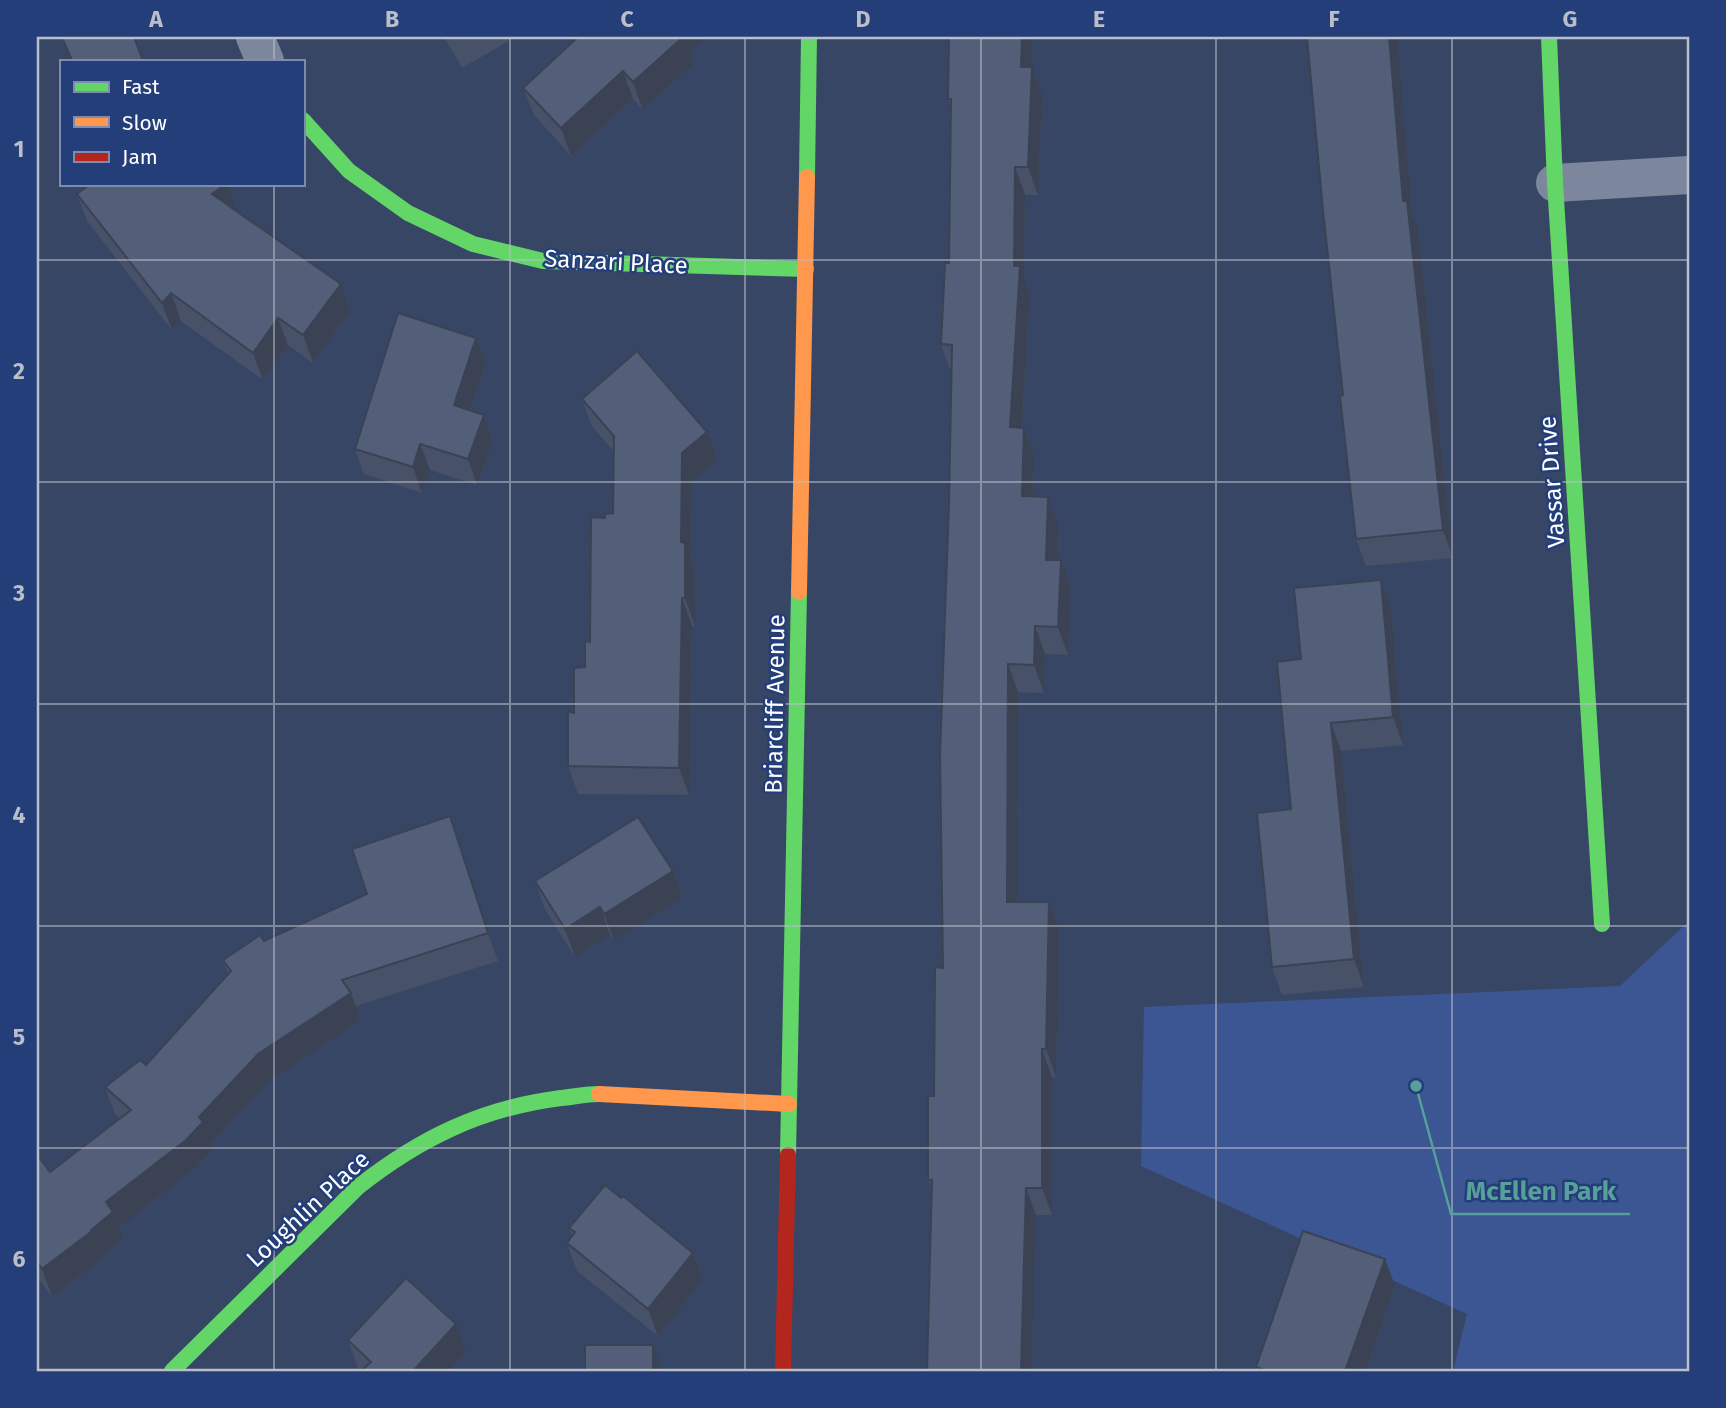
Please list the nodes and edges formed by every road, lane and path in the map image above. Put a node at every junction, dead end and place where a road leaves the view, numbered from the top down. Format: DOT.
graph roads {
  1 [pos="255,37"];
  2 [pos="809,37"];
  3 [pos="1549,37"];
  4 [pos="265,60"];
  5 [pos="304,121"];
  6 [pos="1689,175"];
  7 [pos="1555,183"];
  8 [pos="806,269"];
  9 [pos="1602,924"];
  10 [pos="789,1104"];
  11 [pos="172,1371"];
  12 [pos="783,1371"];
  1 -- 4 [label="street"];
  2 -- 8 [label="street, Briarcliff Avenue"];
  3 -- 7 [label="street, Vassar Drive"];
  5 -- 8 [label="street, Sanzari Place"];
  6 -- 7 [label="street"];
  7 -- 9 [label="street, Vassar Drive"];
  8 -- 10 [label="street, Briarcliff Avenue"];
  10 -- 11 [label="street, Loughlin Place"];
  10 -- 12 [label="street, Briarcliff Avenue"];
}
